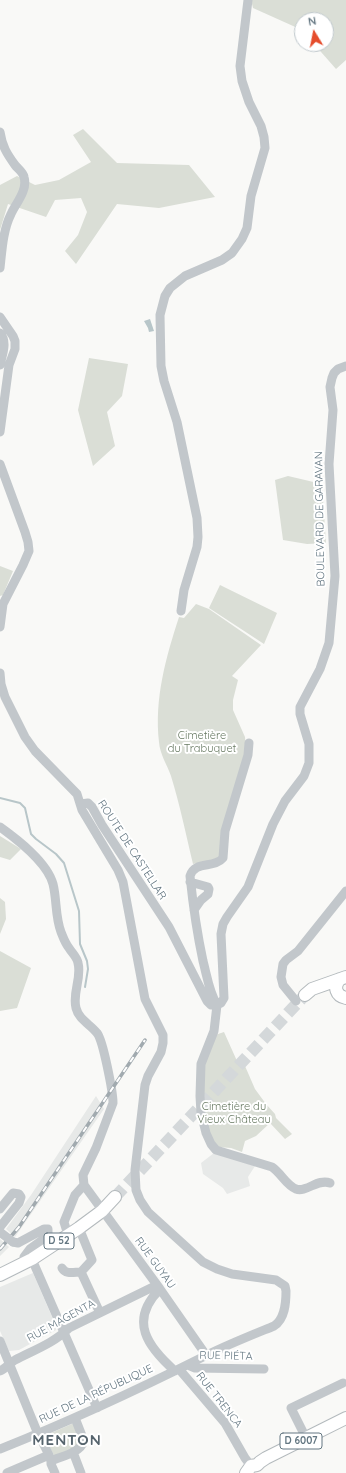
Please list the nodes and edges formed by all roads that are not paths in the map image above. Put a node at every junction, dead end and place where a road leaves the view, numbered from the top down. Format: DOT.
graph roads {
  1 [pos="248,0"];
  2 [pos="0,132"];
  3 [pos="0,268"];
  4 [pos="0,317"];
  5 [pos="0,334"];
  6 [pos="0,365"];
  7 [pos="346,366"];
  8 [pos="3,388"];
  9 [pos="0,432"];
  10 [pos="0,464"];
  11 [pos="181,611"];
  12 [pos="0,627"];
  13 [pos="0,673"];
  14 [pos="249,743"];
  15 [pos="82,804"];
  16 [pos="0,827"];
  17 [pos="190,882"];
  18 [pos="346,891"];
  19 [pos="194,910"];
  20 [pos="344,987"];
  21 [pos="300,998"];
  22 [pos="217,1005"];
  23 [pos="330,1183"];
  24 [pos="84,1185"];
  25 [pos="115,1197"];
  26 [pos="0,1209"];
  27 [pos="102,1211"];
  28 [pos="0,1227"];
  29 [pos="79,1228"];
  30 [pos="0,1231"];
  31 [pos="68,1235"];
  32 [pos="29,1256"];
  33 [pos="62,1268"];
  34 [pos="81,1272"];
  35 [pos="1,1274"];
  36 [pos="158,1287"];
  37 [pos="100,1313"];
  38 [pos="65,1333"];
  39 [pos="0,1341"];
  40 [pos="206,1355"];
  41 [pos="9,1365"];
  42 [pos="188,1365"];
  43 [pos="264,1369"];
  44 [pos="177,1370"];
  45 [pos="0,1371"];
  46 [pos="345,1384"];
  47 [pos="97,1408"];
  48 [pos="75,1418"];
  49 [pos="346,1418"];
  50 [pos="39,1434"];
  51 [pos="306,1438"];
  52 [pos="0,1449"];
  53 [pos="73,1452"];
  54 [pos="50,1458"];
  55 [pos="254,1471"];
  56 [pos="7,1473"];
  57 [pos="55,1473"];
  58 [pos="81,1473"];
  1 -- 11 [label="street"];
  2 -- 3 [label="street"];
  4 -- 8 [label="street"];
  5 -- 6 [label="street"];
  7 -- 22 [label="street, BOULEVARD DE GARAVAN"];
  8 -- 9 [label="street"];
  10 -- 12 [label="street"];
  13 -- 15 [label="street, ROUTE DE CASTELLAR"];
  14 -- 17 [label="street"];
  15 -- 22 [label="street, ROUTE DE CASTELLAR"];
  15 -- 40 [label="street, RUE DE LA RÉPUBLIQUE"];
  16 -- 24 [label="street"];
  17 -- 19 [label="street"];
  17 -- 19 [label="street"];
  18 -- 21 [label="street"];
  19 -- 22 [label="street"];
  20 -- 21 [label="main road"];
  22 -- 23 [label="street"];
  24 -- 27 [label="street, RUE GUYAU"];
  24 -- 31 [label="street"];
  25 -- 27 [label="main road, D 52"];
  26 -- 28 [label="street"];
  27 -- 29 [label="main road, D 52"];
  27 -- 36 [label="street, RUE GUYAU"];
  29 -- 31 [label="main road, D 52"];
  29 -- 34 [label="street"];
  30 -- 32 [label="street, bridge"];
  31 -- 32 [label="main road, D 52"];
  32 -- 35 [label="main road, D 52"];
  32 -- 38 [label="street"];
  33 -- 34 [label="street"];
  34 -- 37 [label="street"];
  36 -- 37 [label="street, RUE MAGENTA"];
  36 -- 40 [label="street, RUE GUYAU"];
  36 -- 44 [label="street, RUE TRENCA"];
  37 -- 38 [label="street, RUE MAGENTA"];
  38 -- 41 [label="street, RUE MAGENTA"];
  38 -- 47 [label="street"];
  39 -- 41 [label="street"];
  40 -- 42 [label="street, RUE DE LA RÉPUBLIQUE"];
  41 -- 45 [label="street, RUE MAGENTA"];
  41 -- 50 [label="street"];
  42 -- 43 [label="street, RUE PIÉTA"];
  42 -- 44 [label="street, RUE DE LA RÉPUBLIQUE"];
  44 -- 47 [label="street, RUE DE LA RÉPUBLIQUE"];
  44 -- 55 [label="street, RUE TRENCA"];
  46 -- 51 [label="street"];
  47 -- 48 [label="street, RUE DE LA RÉPUBLIQUE"];
  48 -- 50 [label="street, RUE DE LA RÉPUBLIQUE"];
  48 -- 53 [label="street"];
  49 -- 51 [label="main road, D 6007"];
  50 -- 52 [label="street, RUE DE LA RÉPUBLIQUE"];
  50 -- 54 [label="street"];
  51 -- 55 [label="main road, D 6007"];
  53 -- 54 [label="street"];
  53 -- 58 [label="street"];
  54 -- 56 [label="street"];
  54 -- 57 [label="street"];
}
